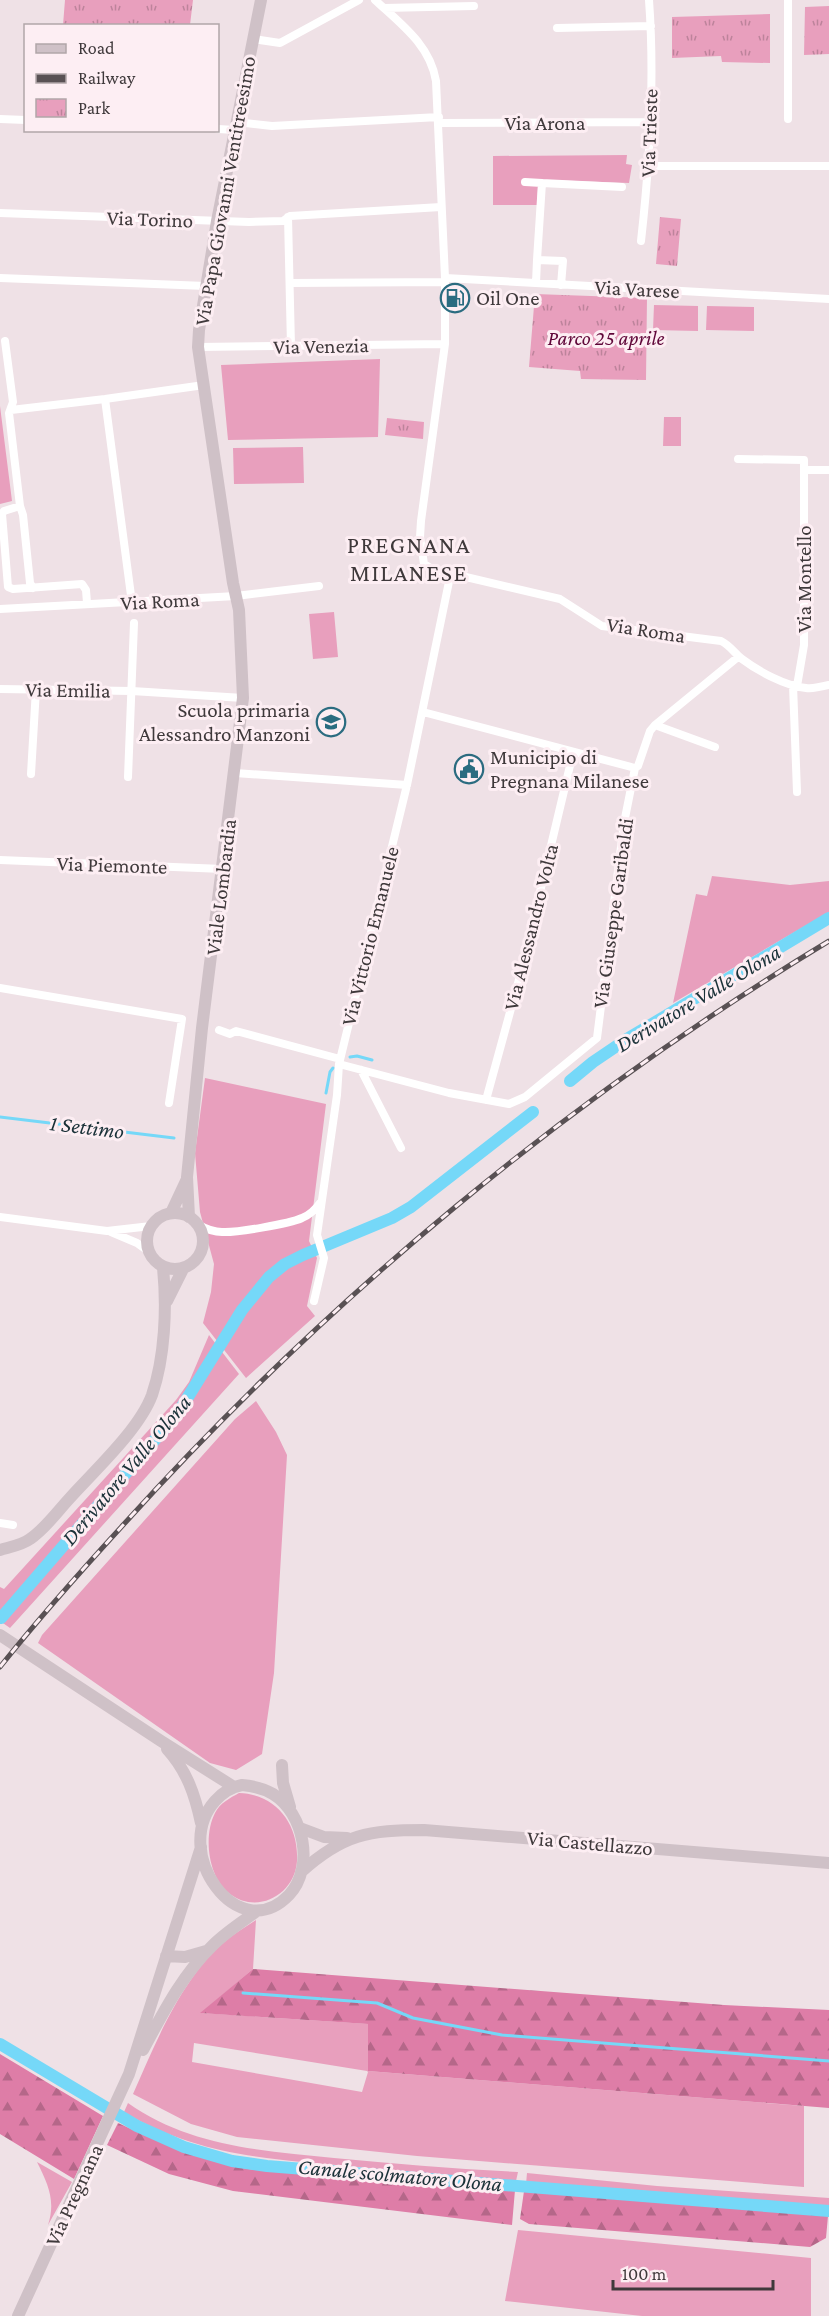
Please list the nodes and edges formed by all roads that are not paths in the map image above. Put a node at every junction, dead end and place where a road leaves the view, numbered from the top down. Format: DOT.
graph roads {
  1 [pos="261,0"];
  2 [pos="359,0"];
  3 [pos="375,0"];
  4 [pos="649,0"];
  5 [pos="788,0"];
  6 [pos="474,6"];
  7 [pos="384,8"];
  8 [pos="651,26"];
  9 [pos="557,28"];
  10 [pos="254,39"];
  11 [pos="0,119"];
  12 [pos="788,119"];
  13 [pos="24,120"];
  14 [pos="439,120"];
  15 [pos="651,122"];
  16 [pos="236,126"];
  17 [pos="219,129"];
  18 [pos="649,166"];
  19 [pos="829,166"];
  20 [pos="525,182"];
  21 [pos="542,183"];
  22 [pos="622,187"];
  23 [pos="441,207"];
  24 [pos="0,213"];
  25 [pos="288,218"];
  26 [pos="217,221"];
  27 [pos="641,241"];
  28 [pos="537,260"];
  29 [pos="0,278"];
  30 [pos="445,280"];
  31 [pos="290,283"];
  32 [pos="536,283"];
  33 [pos="561,285"];
  34 [pos="206,286"];
  35 [pos="829,299"];
  36 [pos="5,341"];
  37 [pos="445,344"];
  38 [pos="291,346"];
  39 [pos="198,347"];
  40 [pos="204,385"];
  41 [pos="105,399"];
  42 [pos="11,410"];
  43 [pos="738,459"];
  44 [pos="804,470"];
  45 [pos="829,470"];
  46 [pos="20,506"];
  47 [pos="451,572"];
  48 [pos="319,586"];
  49 [pos="33,588"];
  50 [pos="236,596"];
  51 [pos="87,603"];
  52 [pos="132,603"];
  53 [pos="0,609"];
  54 [pos="134,623"];
  55 [pos="738,657"];
  56 [pos="795,686"];
  57 [pos="829,686"];
  58 [pos="0,689"];
  59 [pos="36,689"];
  60 [pos="132,691"];
  61 [pos="243,698"];
  62 [pos="423,712"];
  63 [pos="655,725"];
  64 [pos="715,747"];
  65 [pos="573,753"];
  66 [pos="635,768"];
  67 [pos="236,773"];
  68 [pos="32,774"];
  69 [pos="128,777"];
  70 [pos="407,785"];
  71 [pos="797,792"];
  72 [pos="0,860"];
  73 [pos="223,869"];
  74 [pos="0,988"];
  75 [pos="219,1030"];
  76 [pos="340,1061"];
  77 [pos="361,1070"];
  78 [pos="486,1100"];
  79 [pos="169,1103"];
  80 [pos="401,1148"];
  81 [pos="187,1177"];
  82 [pos="322,1200"];
  83 [pos="171,1213"];
  84 [pos="189,1216"];
  85 [pos="0,1217"];
  86 [pos="151,1226"];
  87 [pos="199,1226"];
  88 [pos="107,1230"];
  89 [pos="148,1251"];
  90 [pos="163,1268"];
  91 [pos="183,1269"];
  92 [pos="314,1301"];
  93 [pos="167,1302"];
  94 [pos="0,1523"];
  95 [pos="14,1525"];
  96 [pos="0,1550"];
  97 [pos="0,1635"];
  98 [pos="160,1741"];
  99 [pos="282,1765"];
  100 [pos="234,1787"];
  101 [pos="297,1822"];
  102 [pos="201,1823"];
  103 [pos="351,1838"];
  104 [pos="201,1847"];
  105 [pos="829,1863"];
  106 [pos="301,1872"];
  107 [pos="257,1911"];
  108 [pos="208,1951"];
  109 [pos="166,1956"];
  110 [pos="129,2074"];
  111 [pos="18,2316"];
  1 -- 10 [label="street, Via Papa Giovanni Ventitreesimo"];
  2 -- 10 [label="street"];
  3 -- 7 [label="street"];
  4 -- 8 [label="street, Via Trieste"];
  5 -- 12 [label="street"];
  6 -- 7 [label="street"];
  7 -- 14 [label="street"];
  8 -- 9 [label="street"];
  8 -- 15 [label="street, Via Trieste"];
  10 -- 16 [label="street, Via Papa Giovanni Ventitreesimo"];
  11 -- 13 [label="street"];
  14 -- 15 [label="street, Via Arona"];
  14 -- 16 [label="street, Via Arona"];
  14 -- 23 [label="street"];
  15 -- 18 [label="street, Via Trieste"];
  16 -- 17 [label="street, Via Arona"];
  16 -- 26 [label="street, Via Papa Giovanni Ventitreesimo"];
  18 -- 19 [label="street"];
  18 -- 27 [label="street, Via Trieste"];
  20 -- 21 [label="street"];
  21 -- 22 [label="street"];
  21 -- 28 [label="street"];
  23 -- 25 [label="street, Via Torino"];
  23 -- 30 [label="street"];
  24 -- 26 [label="street, Via Torino"];
  25 -- 26 [label="street, Via Torino"];
  25 -- 31 [label="street"];
  26 -- 34 [label="street, Via Papa Giovanni Ventitreesimo"];
  28 -- 32 [label="street"];
  28 -- 33 [label="street"];
  29 -- 34 [label="street"];
  30 -- 31 [label="street, Via Varese"];
  30 -- 32 [label="street, Via Varese"];
  30 -- 37 [label="street"];
  31 -- 38 [label="street"];
  32 -- 33 [label="street, Via Varese"];
  33 -- 35 [label="street, Via Varese"];
  34 -- 39 [label="street, Via Papa Giovanni Ventitreesimo"];
  36 -- 42 [label="street"];
  37 -- 38 [label="street, Via Venezia"];
  37 -- 47 [label="street, Via Roma"];
  38 -- 39 [label="street, Via Venezia"];
  39 -- 40 [label="street, Via Papa Giovanni Ventitreesimo"];
  40 -- 41 [label="street"];
  40 -- 50 [label="street, Via Papa Giovanni Ventitreesimo"];
  41 -- 42 [label="street"];
  41 -- 52 [label="street"];
  42 -- 46 [label="street"];
  43 -- 44 [label="street"];
  44 -- 45 [label="street"];
  44 -- 56 [label="street, Via Montello"];
  46 -- 49 [label="street"];
  46 -- 49 [label="street"];
  47 -- 55 [label="street, Via Roma"];
  47 -- 62 [label="street, Via Vittorio Emanuele"];
  48 -- 50 [label="street, Via Roma"];
  49 -- 51 [label="street"];
  50 -- 52 [label="street, Via Roma"];
  50 -- 61 [label="street, Viale Lombardia"];
  51 -- 52 [label="street, Via Roma"];
  51 -- 53 [label="street, Via Roma"];
  54 -- 60 [label="street"];
  55 -- 56 [label="street, Via Roma"];
  55 -- 63 [label="street, Via Giuseppe Garibaldi"];
  56 -- 57 [label="street, Via Roma"];
  56 -- 71 [label="street, Via Montello"];
  58 -- 59 [label="street, Via Emilia"];
  59 -- 60 [label="street, Via Emilia"];
  59 -- 68 [label="street"];
  60 -- 61 [label="street, Via Emilia"];
  60 -- 69 [label="street"];
  61 -- 67 [label="street, Viale Lombardia"];
  62 -- 65 [label="street"];
  62 -- 70 [label="street, Via Vittorio Emanuele"];
  63 -- 64 [label="street"];
  63 -- 66 [label="street, Via Giuseppe Garibaldi"];
  65 -- 66 [label="street"];
  65 -- 78 [label="street, Via Alessandro Volta"];
  66 -- 78 [label="street, Via Giuseppe Garibaldi"];
  67 -- 70 [label="street"];
  67 -- 73 [label="street, Viale Lombardia"];
  70 -- 76 [label="street, Via Vittorio Emanuele"];
  72 -- 73 [label="street, Via Piemonte"];
  73 -- 81 [label="street, Viale Lombardia"];
  74 -- 79 [label="street"];
  75 -- 76 [label="street, Via Giuseppe Garibaldi"];
  76 -- 77 [label="street, Via Giuseppe Garibaldi"];
  76 -- 82 [label="street, Via Vittorio Emanuele"];
  77 -- 78 [label="street, Via Giuseppe Garibaldi"];
  77 -- 80 [label="street"];
  81 -- 83 [label="street, Viale Lombardia"];
  81 -- 84 [label="street, Viale Lombardia"];
  82 -- 87 [label="street"];
  82 -- 92 [label="street, Via Vittorio Emanuele"];
  83 -- 84 [label="street"];
  83 -- 86 [label="street"];
  84 -- 87 [label="street"];
  85 -- 88 [label="street"];
  86 -- 88 [label="street"];
  86 -- 89 [label="street"];
  87 -- 91 [label="street"];
  88 -- 89 [label="street"];
  89 -- 90 [label="street"];
  90 -- 91 [label="street"];
  90 -- 93 [label="street"];
  91 -- 93 [label="street"];
  93 -- 96 [label="street"];
  94 -- 95 [label="street"];
  97 -- 98 [label="street"];
  98 -- 100 [label="street"];
  98 -- 102 [label="street"];
  99 -- 101 [label="street"];
  100 -- 101 [label="street"];
  100 -- 102 [label="street"];
  101 -- 103 [label="street, Via Castellazzo"];
  101 -- 106 [label="street"];
  102 -- 104 [label="street"];
  103 -- 105 [label="street, Via Castellazzo"];
  103 -- 106 [label="street, Via Castellazzo"];
  104 -- 107 [label="street"];
  104 -- 109 [label="street, Via Pregnana"];
  106 -- 107 [label="street"];
  107 -- 108 [label="street, Via Pregnana"];
  108 -- 109 [label="street"];
  108 -- 110 [label="street, Via Pregnana"];
  109 -- 110 [label="street, Via Pregnana"];
  110 -- 111 [label="street, Via Pregnana"];
}
